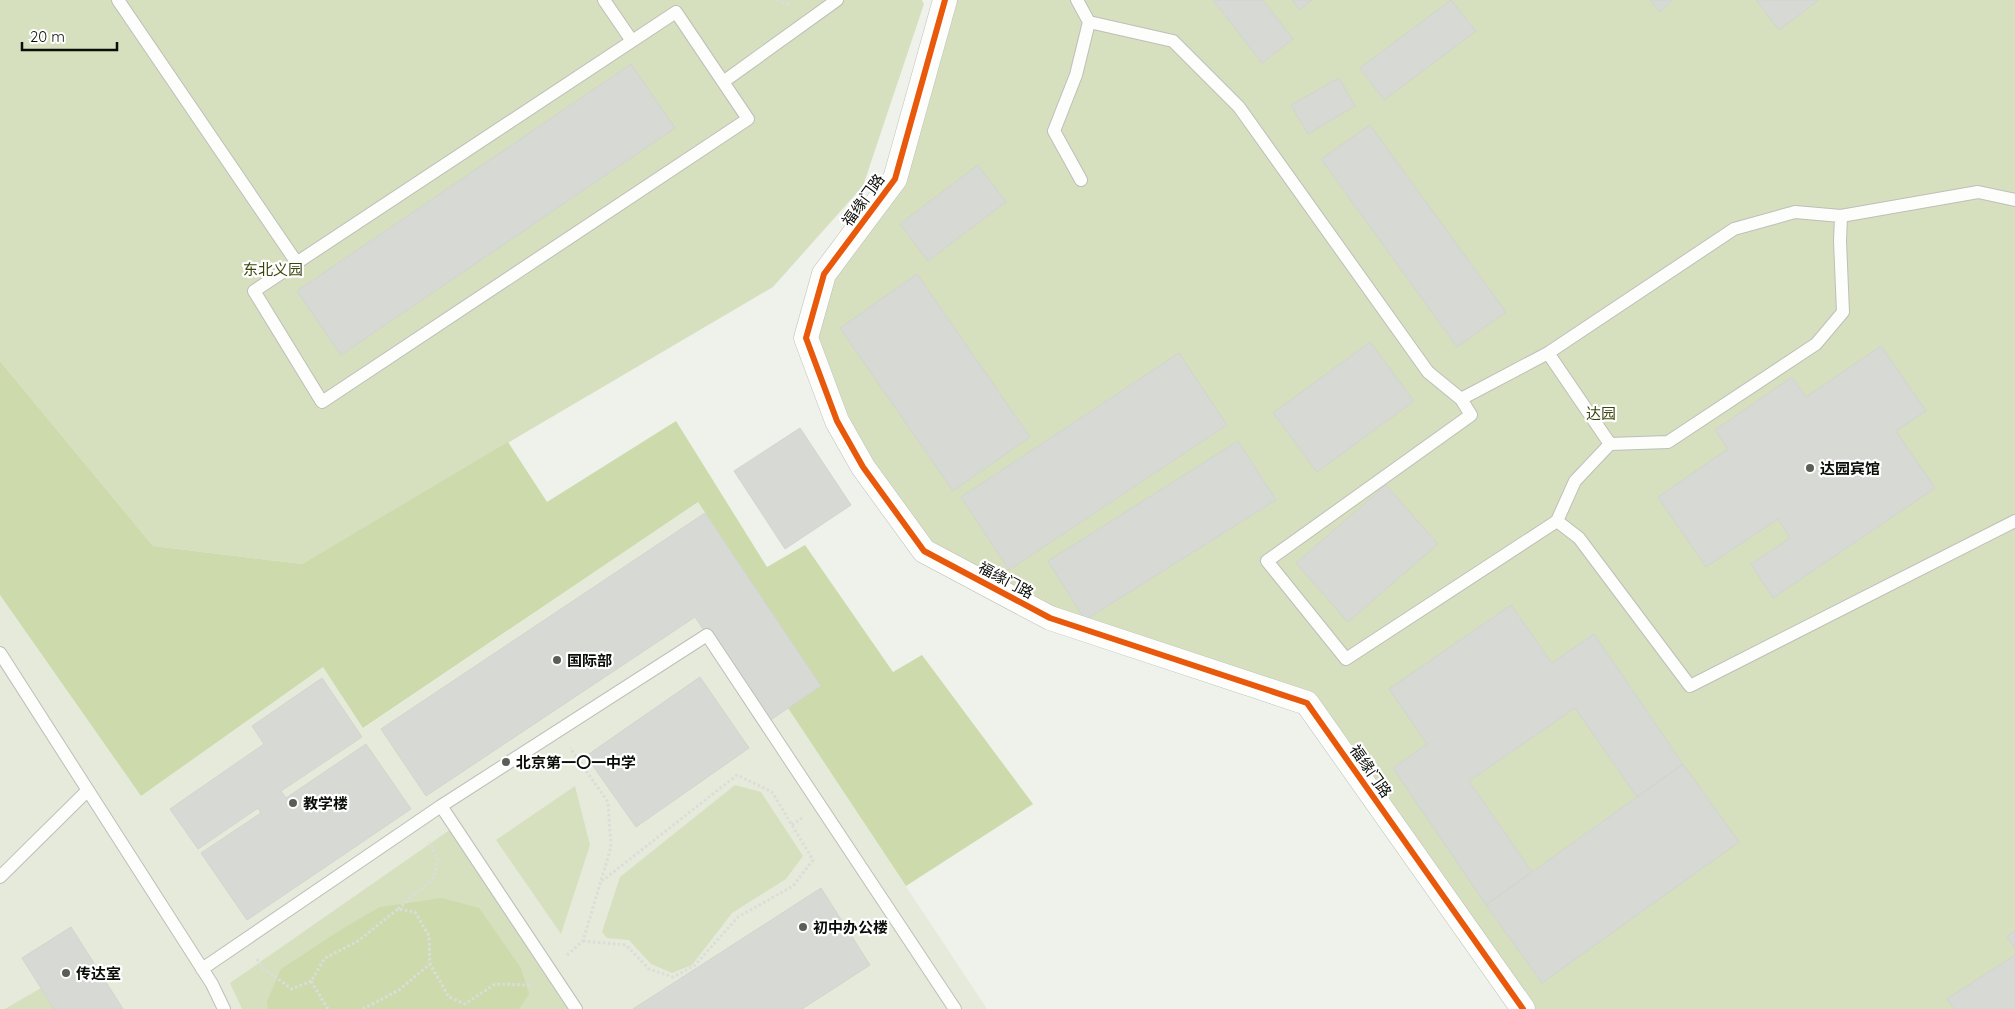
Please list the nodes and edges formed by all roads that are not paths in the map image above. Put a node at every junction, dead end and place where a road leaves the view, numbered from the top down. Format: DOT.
graph roads {
  1 [pos="118,0"];
  2 [pos="604,0"];
  3 [pos="837,0"];
  4 [pos="945,0"];
  5 [pos="1077,0"];
  6 [pos="1089,22"];
  7 [pos="632,42"];
  8 [pos="723,82"];
  9 [pos="1081,180"];
  10 [pos="2015,200"];
  11 [pos="1842,216"];
  12 [pos="297,263"];
  13 [pos="1548,353"];
  14 [pos="1461,400"];
  15 [pos="1610,444"];
  16 [pos="1557,521"];
  17 [pos="2015,521"];
  18 [pos="0,652"];
  19 [pos="88,790"];
  20 [pos="441,806"];
  21 [pos="0,877"];
  22 [pos="202,969"];
  23 [pos="224,1009"];
  24 [pos="576,1009"];
  25 [pos="955,1009"];
  26 [pos="1523,1009"];
  1 -- 12 [label="lane"];
  2 -- 7 [label="lane"];
  3 -- 8 [label="lane"];
  4 -- 26 [label="street, 福缘门路"];
  5 -- 6 [label="lane"];
  6 -- 9 [label="lane"];
  6 -- 14 [label="lane"];
  7 -- 8 [label="lane"];
  7 -- 12 [label="lane"];
  8 -- 12 [label="lane"];
  10 -- 11 [label="lane"];
  11 -- 13 [label="lane"];
  11 -- 15 [label="lane"];
  13 -- 14 [label="lane"];
  13 -- 15 [label="lane"];
  14 -- 16 [label="lane"];
  15 -- 16 [label="lane"];
  16 -- 17 [label="lane"];
  18 -- 19 [label="lane"];
  19 -- 21 [label="lane"];
  19 -- 22 [label="lane"];
  20 -- 22 [label="lane"];
  20 -- 24 [label="lane"];
  20 -- 25 [label="lane"];
  22 -- 23 [label="lane"];
}
